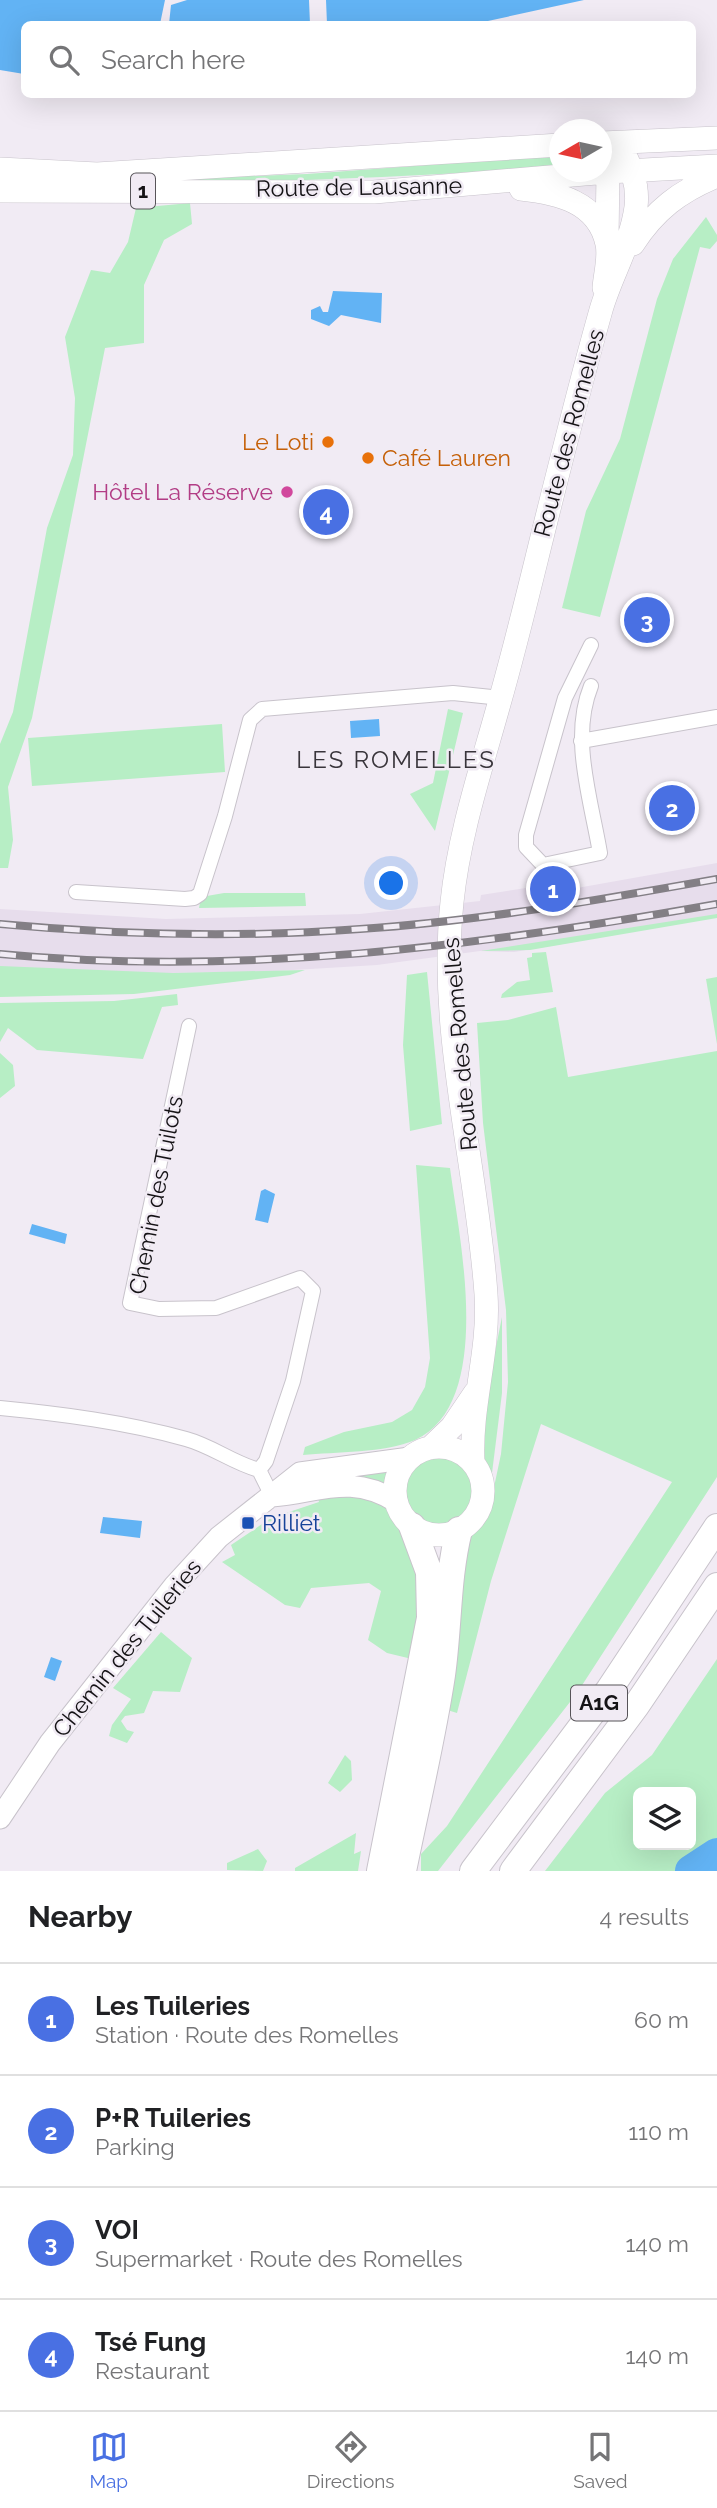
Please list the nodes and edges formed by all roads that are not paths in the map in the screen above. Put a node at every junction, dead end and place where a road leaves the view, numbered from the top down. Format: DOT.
graph roads {
  1 [pos="717,138"];
  2 [pos="612,143"];
  3 [pos="612,145"];
  4 [pos="549,146"];
  5 [pos="717,166"];
  6 [pos="0,169"];
  7 [pos="633,170"];
  8 [pos="612,172"];
  9 [pos="717,176"];
  10 [pos="549,178"];
  11 [pos="609,182"];
  12 [pos="483,184"];
  13 [pos="0,191"];
  14 [pos="615,254"];
  15 [pos="592,645"];
  16 [pos="591,686"];
  17 [pos="501,698"];
  18 [pos="717,717"];
  19 [pos="581,741"];
  20 [pos="76,892"];
  21 [pos="189,1026"];
  22 [pos="475,1393"];
  23 [pos="0,1408"];
  24 [pos="420,1453"];
  25 [pos="473,1462"];
  26 [pos="259,1470"];
  27 [pos="272,1496"];
  28 [pos="397,1502"];
  29 [pos="412,1526"];
  30 [pos="717,1527"];
  31 [pos="459,1530"];
  32 [pos="717,1586"];
  33 [pos="0,1818"];
  34 [pos="380,1871"];
  35 [pos="403,1871"];
  36 [pos="472,1871"];
  37 [pos="513,1871"];
  1 -- 2 [label="main road"];
  3 -- 7 [label="main road"];
  4 -- 6 [label="main road, Route de Lausanne / 1"];
  5 -- 7 [label="main road, Route de Lausanne / 1"];
  7 -- 8 [label="main road, Route de Lausanne / 1"];
  7 -- 14 [label="main road"];
  9 -- 14 [label="main road"];
  10 -- 12 [label="main road, Route de Lausanne / 1"];
  11 -- 14 [label="main road"];
  12 -- 13 [label="main road, Route de Lausanne / 1"];
  12 -- 14 [label="main road"];
  14 -- 17 [label="main road, Route des Romelles"];
  15 -- 19 [label="street"];
  16 -- 19 [label="street"];
  17 -- 20 [label="street"];
  17 -- 22 [label="main road, Route des Romelles"];
  18 -- 19 [label="street"];
  21 -- 26 [label="street, Chemin des Tuilots"];
  22 -- 24 [label="main road, Route des Romelles"];
  22 -- 25 [label="main road, Route des Romelles"];
  23 -- 26 [label="street"];
  24 -- 25 [label="main road"];
  24 -- 27 [label="street, Chemin des Tuileries"];
  24 -- 28 [label="main road"];
  25 -- 31 [label="main road"];
  26 -- 27 [label="street"];
  27 -- 28 [label="street, Chemin des Tuileries"];
  27 -- 33 [label="street, Chemin des Tuileries"];
  28 -- 29 [label="main road"];
  29 -- 31 [label="main road"];
  29 -- 34 [label="highway"];
  30 -- 36 [label="highway, A1G"];
  31 -- 35 [label="highway"];
  32 -- 37 [label="highway, A1G"];
}
